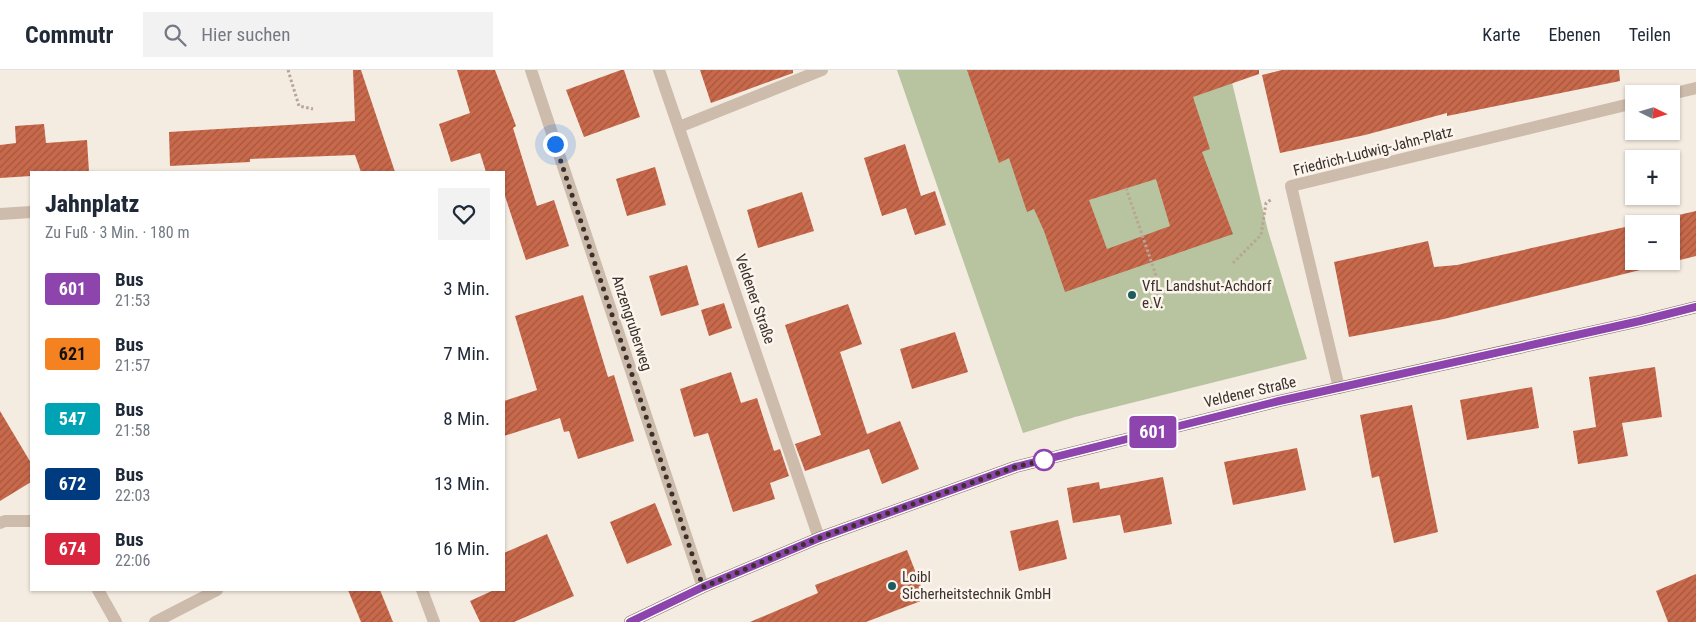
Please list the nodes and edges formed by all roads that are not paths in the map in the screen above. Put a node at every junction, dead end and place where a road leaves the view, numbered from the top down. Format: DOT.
graph roads {
  1 [pos="531,70"];
  2 [pos="659,70"];
  3 [pos="822,70"];
  4 [pos="1696,88"];
  5 [pos="1680,92"];
  6 [pos="1625,105"];
  7 [pos="679,127"];
  8 [pos="30,212"];
  9 [pos="0,214"];
  10 [pos="1696,307"];
  11 [pos="1339,388"];
  12 [pos="30,521"];
  13 [pos="0,523"];
  14 [pos="819,538"];
  15 [pos="703,587"];
  16 [pos="99,591"];
  17 [pos="215,591"];
  18 [pos="422,591"];
  19 [pos="116,622"];
  20 [pos="155,622"];
  21 [pos="434,622"];
  22 [pos="630,622"];
  1 -- 15 [label="street, Anzengruberweg"];
  2 -- 7 [label="street, Veldener Straße"];
  3 -- 7 [label="street"];
  4 -- 5 [label="street"];
  6 -- 11 [label="street, Friedrich-Ludwig-Jahn-Platz"];
  7 -- 14 [label="street, Veldener Straße"];
  8 -- 9 [label="street"];
  10 -- 11 [label="main road, Veldener Straße"];
  11 -- 14 [label="main road, Veldener Straße"];
  12 -- 13 [label="street"];
  14 -- 15 [label="main road, Veldener Straße"];
  15 -- 22 [label="main road, Veldener Straße"];
  16 -- 19 [label="street"];
  17 -- 20 [label="street"];
  18 -- 21 [label="street"];
}
